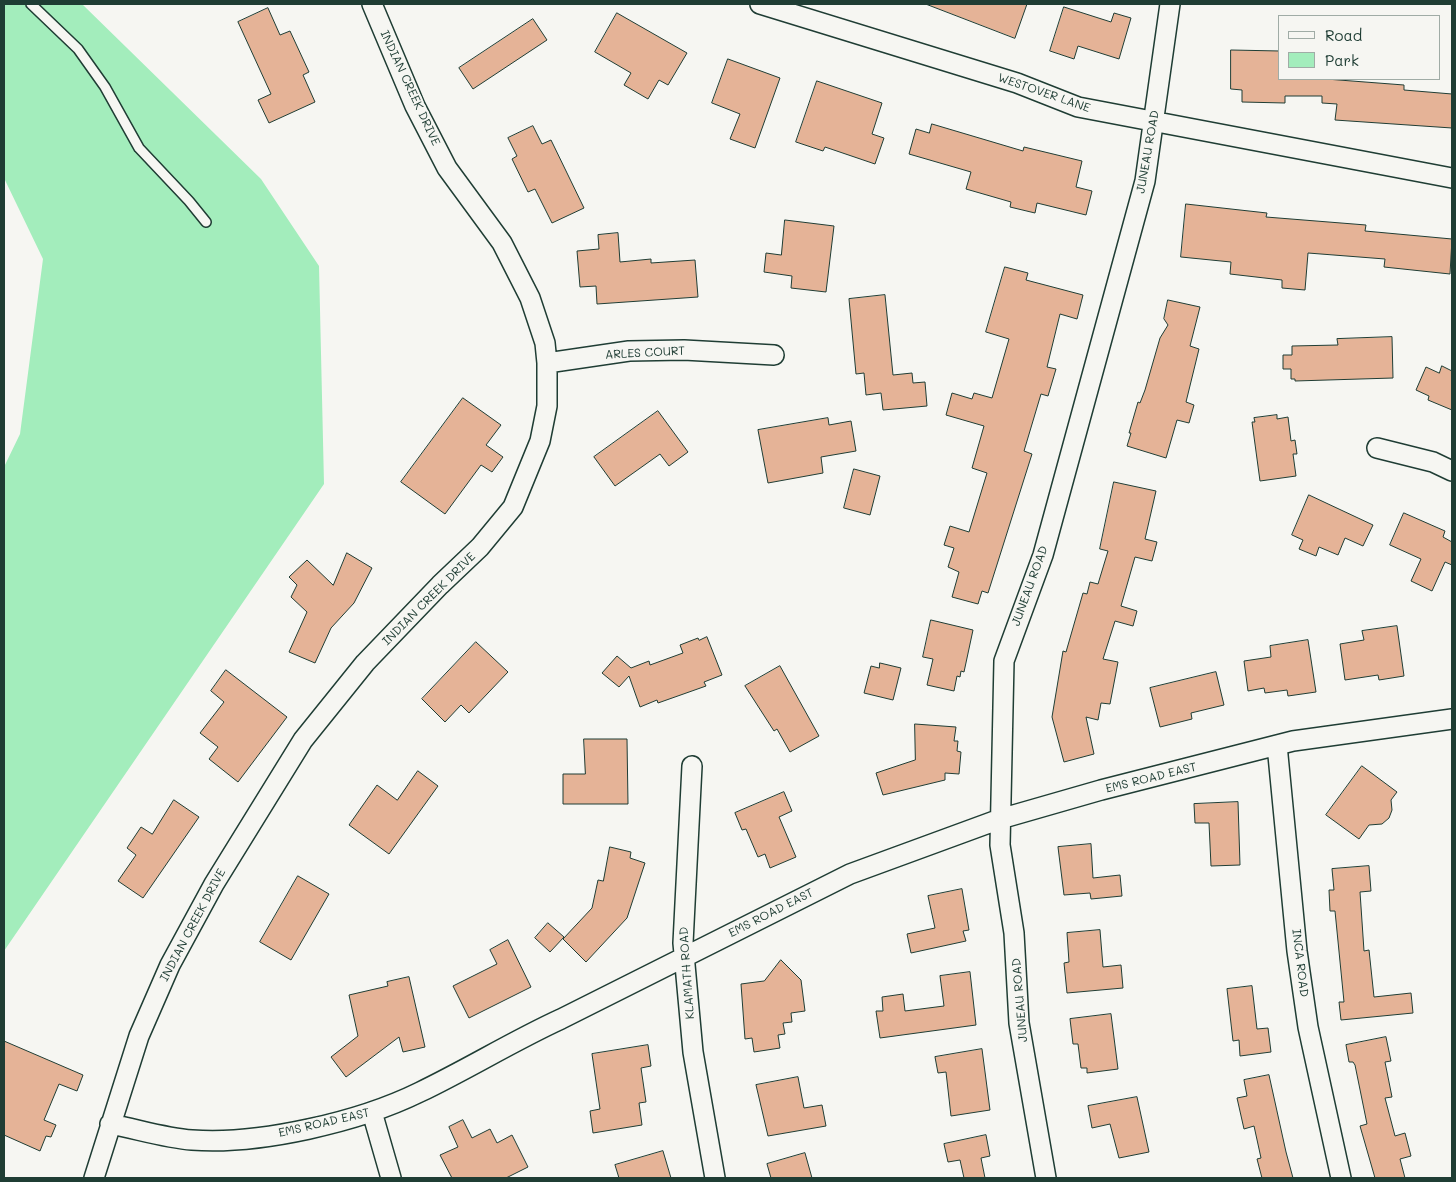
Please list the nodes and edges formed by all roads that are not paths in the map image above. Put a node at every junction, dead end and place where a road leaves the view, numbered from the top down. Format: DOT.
graph roads {
  1 [pos="31,4"];
  2 [pos="372,4"];
  3 [pos="760,4"];
  4 [pos="1170,4"];
  5 [pos="1154,122"];
  6 [pos="1452,178"];
  7 [pos="206,222"];
  8 [pos="774,355"];
  9 [pos="547,363"];
  10 [pos="1377,448"];
  11 [pos="1452,472"];
  12 [pos="1452,719"];
  13 [pos="1277,746"];
  14 [pos="692,766"];
  15 [pos="1000,819"];
  16 [pos="684,957"];
  17 [pos="372,1112"];
  18 [pos="110,1124"];
  19 [pos="94,1178"];
  20 [pos="391,1178"];
  21 [pos="715,1178"];
  22 [pos="1046,1178"];
  23 [pos="1341,1178"];
  1 -- 7 [label="lane"];
  2 -- 9 [label="street, INDIAN CREEK DRIVE"];
  3 -- 5 [label="street, WESTOVER LANE"];
  4 -- 5 [label="street, JUNEAU ROAD"];
  5 -- 6 [label="street, WESTOVER LANE"];
  5 -- 15 [label="street, JUNEAU ROAD"];
  8 -- 9 [label="street, ARLES COURT"];
  9 -- 18 [label="street, INDIAN CREEK DRIVE"];
  10 -- 11 [label="street"];
  12 -- 13 [label="street, EMS ROAD EAST"];
  13 -- 15 [label="street, EMS ROAD EAST"];
  13 -- 23 [label="street, INCA ROAD"];
  14 -- 16 [label="street, KLAMATH ROAD"];
  15 -- 16 [label="street, EMS ROAD EAST"];
  15 -- 22 [label="street, JUNEAU ROAD"];
  16 -- 17 [label="street, EMS ROAD EAST"];
  16 -- 21 [label="street, KLAMATH ROAD"];
  17 -- 18 [label="street, EMS ROAD EAST"];
  17 -- 20 [label="street"];
  18 -- 19 [label="street, INDIAN CREEK DRIVE"];
}
